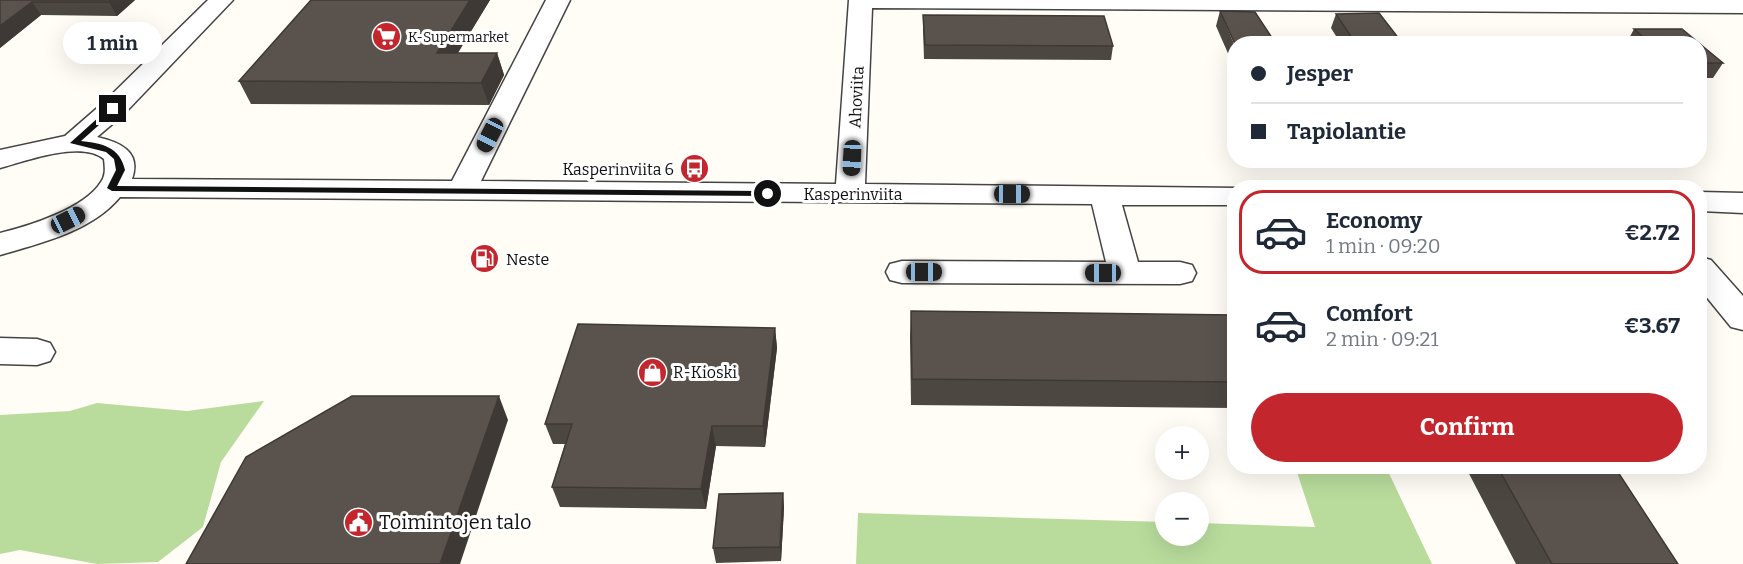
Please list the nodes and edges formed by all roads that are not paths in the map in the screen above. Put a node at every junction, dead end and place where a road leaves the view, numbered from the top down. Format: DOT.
graph roads {
  1 [pos="221,0"];
  2 [pos="558,0"];
  3 [pos="861,1"];
  4 [pos="1743,6"];
  5 [pos="74,143"];
  6 [pos="0,159"];
  7 [pos="112,188"];
  8 [pos="462,190"];
  9 [pos="850,194"];
  10 [pos="1104,194"];
  11 [pos="1227,196"];
  12 [pos="1707,202"];
  13 [pos="1743,203"];
  14 [pos="0,244"];
  15 [pos="902,272"];
  16 [pos="1125,273"];
  17 [pos="1180,273"];
  18 [pos="1707,276"];
  19 [pos="1743,318"];
  20 [pos="0,351"];
  21 [pos="37,352"];
  1 -- 5 [label="street"];
  2 -- 8 [label="street"];
  3 -- 4 [label="street"];
  3 -- 9 [label="street, Ahoviita"];
  5 -- 6 [label="street"];
  5 -- 7 [label="street"];
  7 -- 8 [label="street, Kasperinviita"];
  7 -- 14 [label="street"];
  8 -- 9 [label="street, Kasperinviita"];
  9 -- 10 [label="street, Kasperinviita"];
  10 -- 11 [label="street, Kasperinviita"];
  10 -- 16 [label="street"];
  12 -- 13 [label="street"];
  15 -- 16 [label="street"];
  16 -- 17 [label="street"];
  18 -- 19 [label="street"];
  20 -- 21 [label="street"];
}
